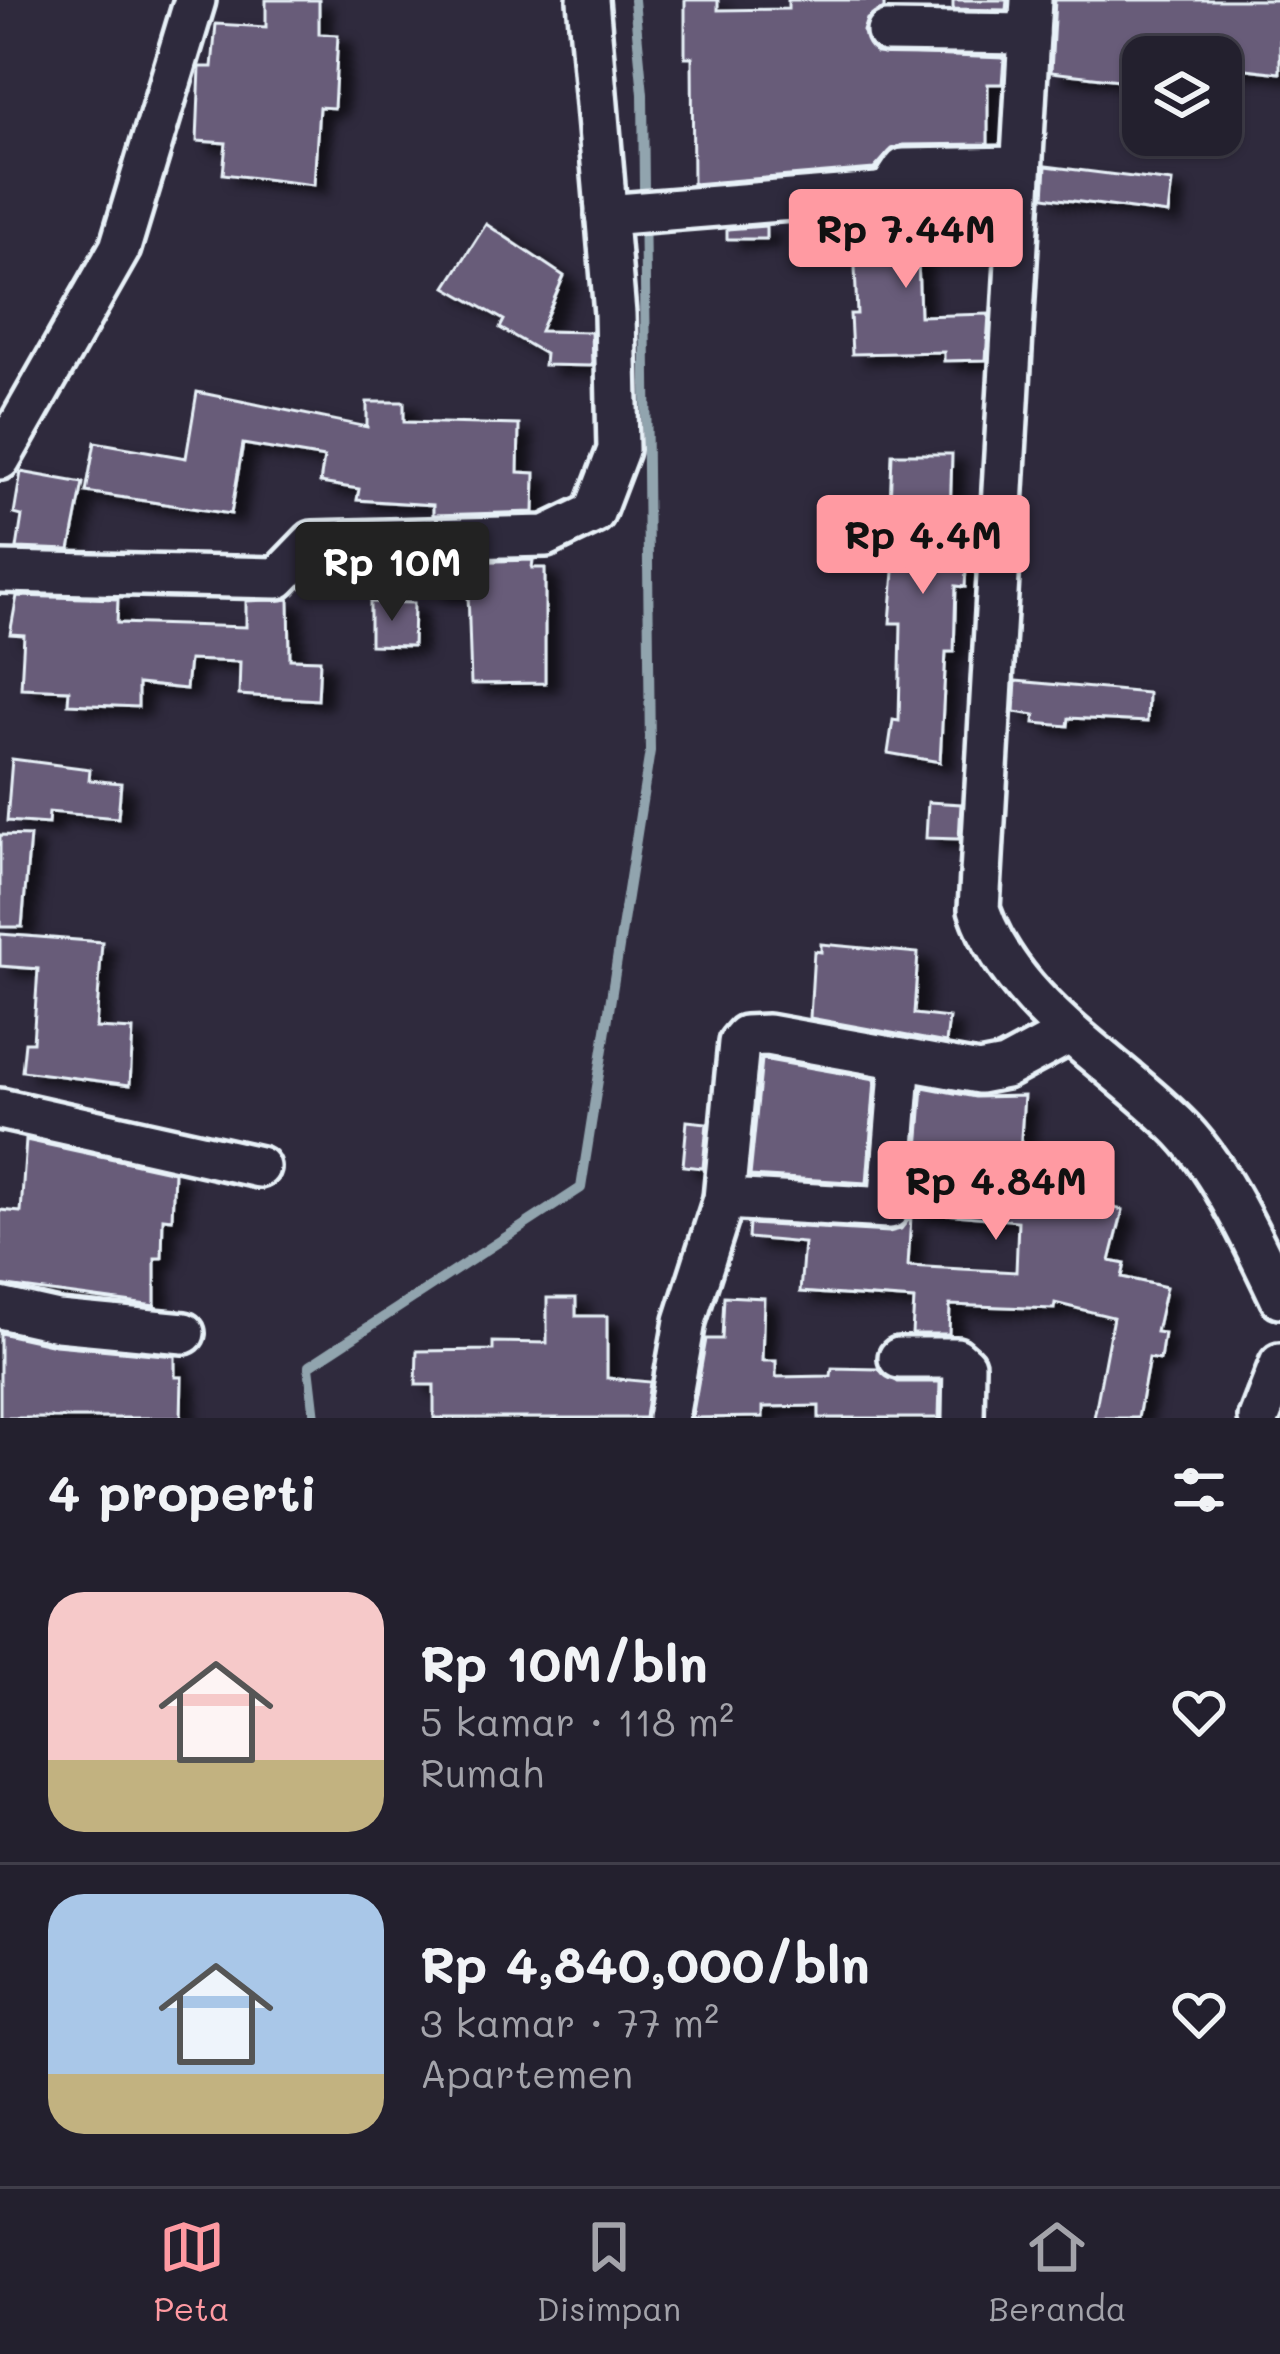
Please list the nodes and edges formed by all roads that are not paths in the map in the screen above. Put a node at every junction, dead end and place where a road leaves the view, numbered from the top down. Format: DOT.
graph roads {
  1 [pos="195,0"];
  2 [pos="588,0"];
  3 [pos="1030,17"];
  4 [pos="887,32"];
  5 [pos="1022,167"];
  6 [pos="613,215"];
  7 [pos="0,458"];
  8 [pos="0,572"];
  9 [pos="1052,1044"];
  10 [pos="901,1059"];
  11 [pos="0,1109"];
  12 [pos="259,1167"];
  13 [pos="724,1199"];
  14 [pos="1280,1298"];
  15 [pos="0,1308"];
  16 [pos="184,1333"];
  17 [pos="899,1358"];
  18 [pos="1280,1364"];
  19 [pos="668,1418"];
  20 [pos="963,1418"];
  21 [pos="1259,1418"];
  1 -- 7 [label="street"];
  2 -- 6 [label="street"];
  3 -- 4 [label="street"];
  3 -- 5 [label="street"];
  5 -- 6 [label="street"];
  5 -- 9 [label="street"];
  6 -- 8 [label="street"];
  9 -- 10 [label="street"];
  9 -- 14 [label="street"];
  10 -- 13 [label="street"];
  10 -- 13 [label="street"];
  11 -- 12 [label="street"];
  13 -- 19 [label="street"];
  15 -- 16 [label="street"];
  17 -- 20 [label="street"];
  18 -- 21 [label="street"];
}
